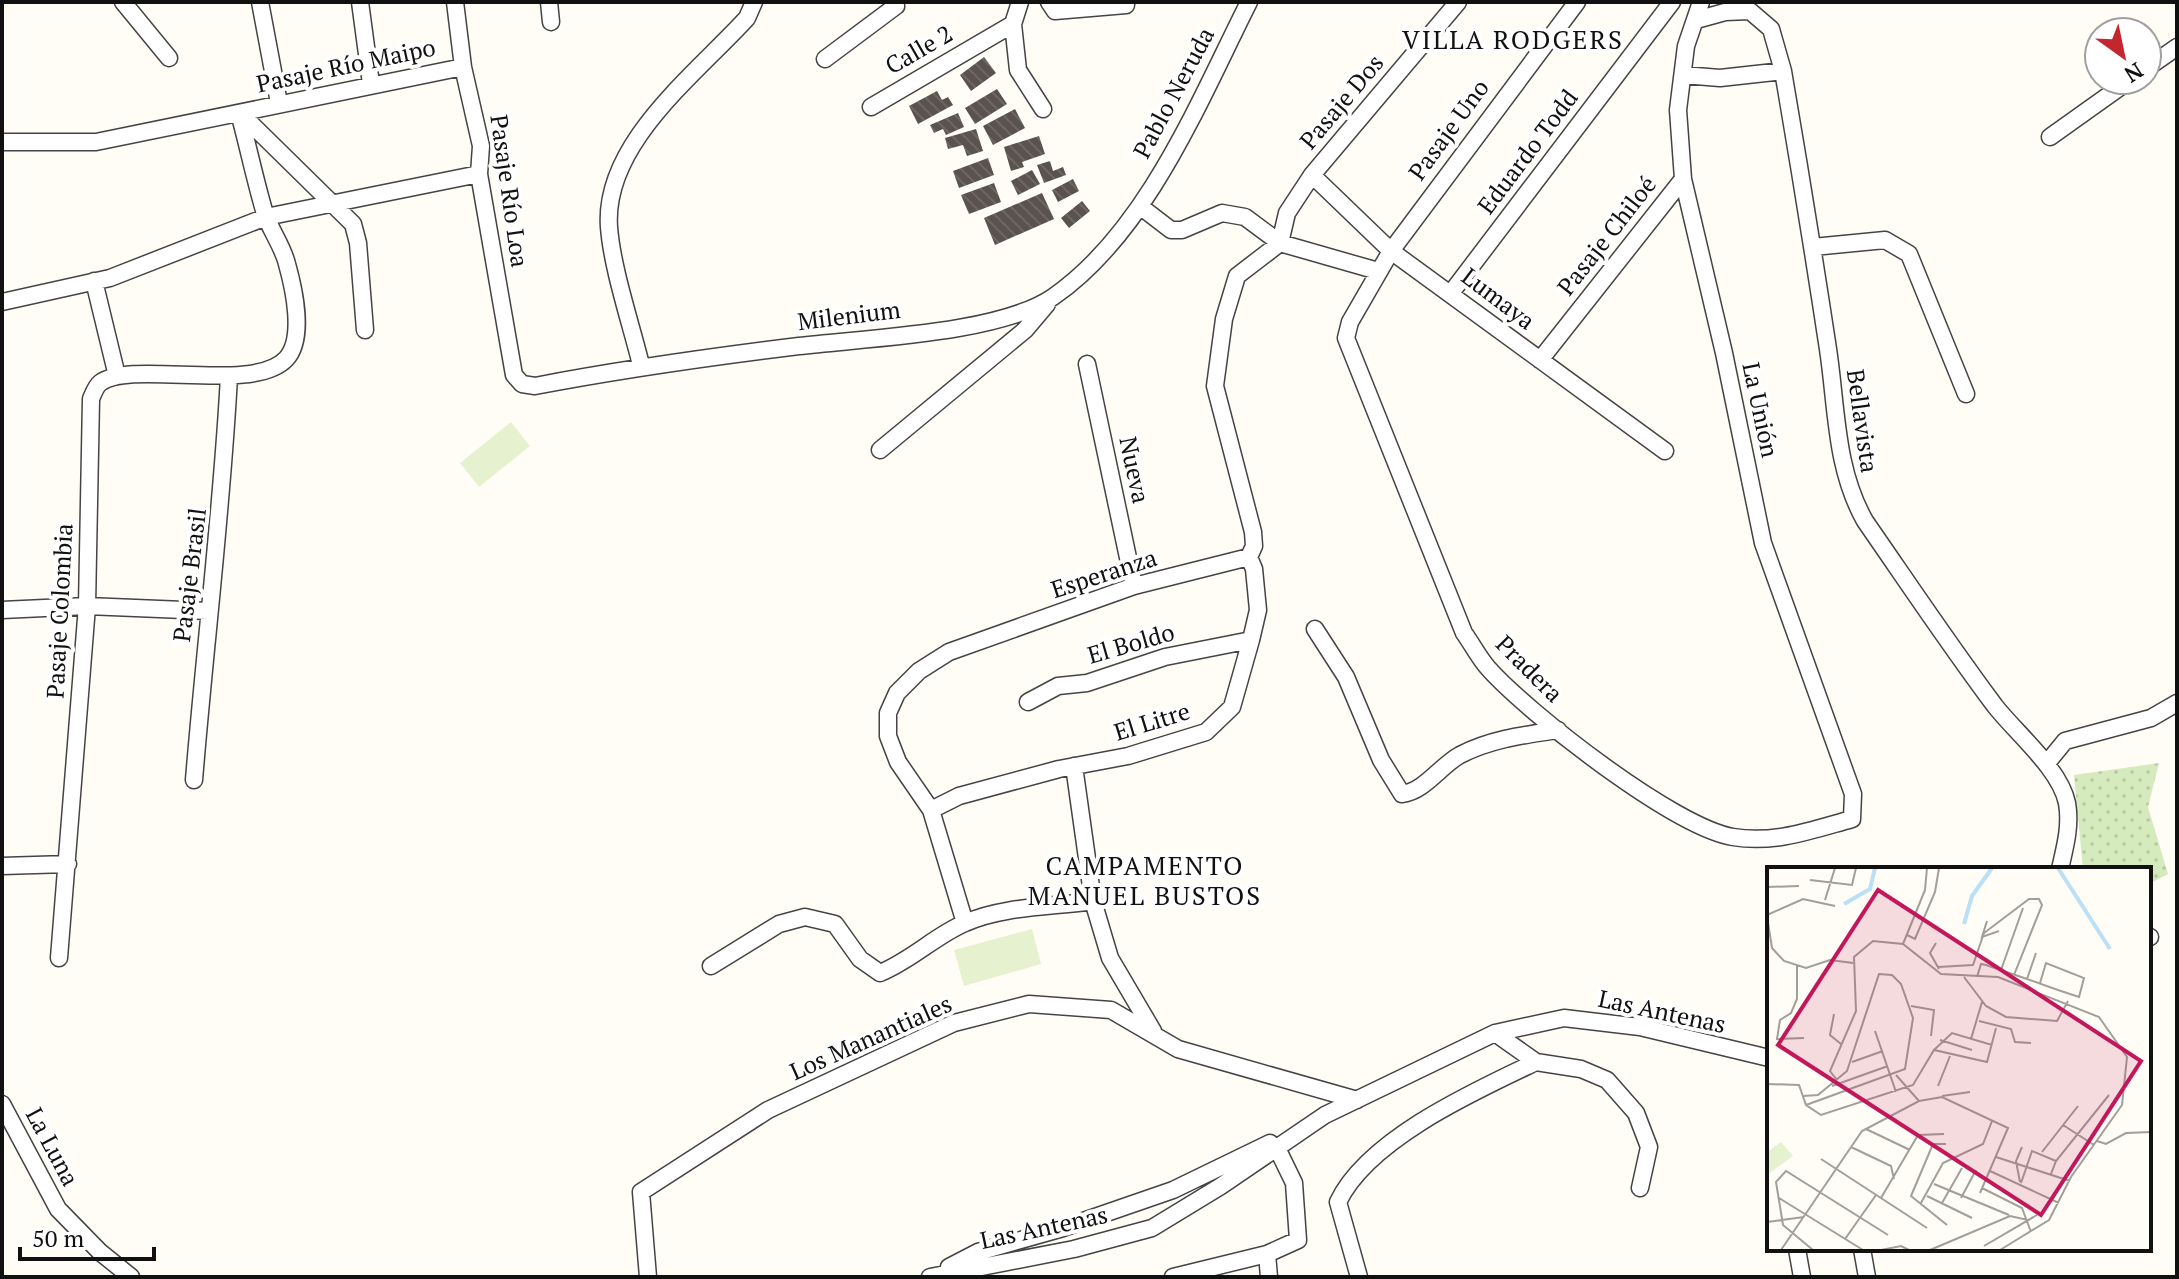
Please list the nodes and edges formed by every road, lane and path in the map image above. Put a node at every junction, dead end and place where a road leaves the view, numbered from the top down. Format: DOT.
graph roads {
  1 [pos="123,2"];
  2 [pos="260,2"];
  3 [pos="360,2"];
  4 [pos="455,2"];
  5 [pos="549,2"];
  6 [pos="754,2"];
  7 [pos="1020,2"];
  8 [pos="1049,2"];
  9 [pos="1249,2"];
  10 [pos="1458,2"];
  11 [pos="1577,2"];
  12 [pos="1672,2"];
  13 [pos="1701,2"];
  14 [pos="895,4"];
  15 [pos="1126,5"];
  16 [pos="1696,20"];
  17 [pos="551,22"];
  18 [pos="1013,24"];
  19 [pos="169,58"];
  20 [pos="825,59"];
  21 [pos="463,67"];
  22 [pos="1783,71"];
  23 [pos="1683,75"];
  24 [pos="371,84"];
  25 [pos="2108,96"];
  26 [pos="279,103"];
  27 [pos="871,107"];
  28 [pos="1043,109"];
  29 [pos="239,113"];
  30 [pos="2050,137"];
  31 [pos="2,142"];
  32 [pos="479,174"];
  33 [pos="1312,175"];
  34 [pos="1683,179"];
  35 [pos="335,204"];
  36 [pos="1141,207"];
  37 [pos="266,217"];
  38 [pos="1280,243"];
  39 [pos="1813,247"];
  40 [pos="1391,251"];
  41 [pos="1378,271"];
  42 [pos="94,281"];
  43 [pos="1451,293"];
  44 [pos="1053,297"];
  45 [pos="2,302"];
  46 [pos="365,330"];
  47 [pos="1540,360"];
  48 [pos="1087,364"];
  49 [pos="641,365"];
  50 [pos="117,376"];
  51 [pos="229,376"];
  52 [pos="522,384"];
  53 [pos="1966,394"];
  54 [pos="880,450"];
  55 [pos="1665,451"];
  56 [pos="1249,557"];
  57 [pos="1134,586"];
  58 [pos="87,606"];
  59 [pos="2,610"];
  60 [pos="208,611"];
  61 [pos="1315,629"];
  62 [pos="1251,640"];
  63 [pos="1028,702"];
  64 [pos="2177,703"];
  65 [pos="1558,730"];
  66 [pos="2047,763"];
  67 [pos="1074,766"];
  68 [pos="194,780"];
  69 [pos="931,810"];
  70 [pos="1852,819"];
  71 [pos="68,864"];
  72 [pos="2,866"];
  73 [pos="2060,867"];
  74 [pos="1093,901"];
  75 [pos="965,923"];
  76 [pos="59,958"];
  77 [pos="711,966"];
  78 [pos="1153,1031"];
  79 [pos="1495,1033"];
  80 [pos="1767,1058"];
  81 [pos="1536,1062"];
  82 [pos="1357,1100"];
  83 [pos="2,1104"];
  84 [pos="1325,1115"];
  85 [pos="1277,1148"];
  86 [pos="1640,1188"];
  87 [pos="1797,1251"];
  88 [pos="1862,1251"];
  89 [pos="1267,1254"];
  90 [pos="131,1277"];
  91 [pos="648,1277"];
  92 [pos="930,1277"];
  93 [pos="1173,1277"];
  94 [pos="1269,1277"];
  95 [pos="1359,1277"];
  96 [pos="1802,1277"];
  97 [pos="1867,1277"];
  1 -- 19 [label="street"];
  2 -- 26 [label="street"];
  3 -- 24 [label="street"];
  4 -- 21 [label="street, Pasaje Río Loa"];
  5 -- 17 [label="street"];
  6 -- 49 [label="street"];
  7 -- 18 [label="street"];
  8 -- 15 [label="street"];
  9 -- 36 [label="street, Pablo Neruda"];
  10 -- 33 [label="street, Pasaje Dos"];
  11 -- 40 [label="street, Pasaje Uno"];
  12 -- 43 [label="street, Eduardo Todd"];
  13 -- 16 [label="street, La Unión"];
  14 -- 20 [label="street"];
  16 -- 22 [label="street, Bellavista"];
  16 -- 23 [label="street, La Unión"];
  18 -- 27 [label="street, Calle 2"];
  18 -- 28 [label="street"];
  21 -- 24 [label="street, Pasaje Río Maipo"];
  21 -- 32 [label="street, Pasaje Río Loa"];
  22 -- 23 [label="street"];
  22 -- 39 [label="street, Bellavista"];
  23 -- 34 [label="street, La Unión"];
  24 -- 26 [label="street, Pasaje Río Maipo"];
  25 -- 30 [label="street"];
  26 -- 29 [label="street, Pasaje Río Maipo"];
  29 -- 31 [label="street, Pasaje Río Maipo"];
  29 -- 35 [label="street"];
  29 -- 37 [label="street"];
  32 -- 35 [label="street"];
  32 -- 52 [label="street, Pasaje Río Loa"];
  33 -- 38 [label="street, Pasaje Dos"];
  33 -- 40 [label="street, Lumaya"];
  34 -- 47 [label="street, Pasaje Chiloé"];
  34 -- 70 [label="street, La Unión"];
  35 -- 37 [label="street"];
  35 -- 46 [label="street"];
  36 -- 38 [label="street"];
  36 -- 44 [label="street, Milenium"];
  37 -- 42 [label="street"];
  37 -- 51 [label="street"];
  38 -- 41 [label="street"];
  38 -- 56 [label="street"];
  39 -- 53 [label="street"];
  39 -- 66 [label="street, Bellavista"];
  40 -- 41 [label="street, Pradera"];
  40 -- 43 [label="street, Lumaya"];
  41 -- 65 [label="street, Pradera"];
  42 -- 45 [label="street"];
  42 -- 50 [label="street"];
  43 -- 47 [label="street, Lumaya"];
  44 -- 49 [label="street, Milenium"];
  44 -- 54 [label="street"];
  47 -- 55 [label="street, Lumaya"];
  48 -- 57 [label="street, Nueva"];
  49 -- 52 [label="street, Milenium"];
  50 -- 51 [label="street"];
  50 -- 58 [label="street, Pasaje Colombia"];
  51 -- 60 [label="street, Pasaje Brasil"];
  56 -- 57 [label="street, Esperanza"];
  56 -- 62 [label="street, El Litre"];
  57 -- 69 [label="street, Esperanza"];
  58 -- 59 [label="street"];
  58 -- 60 [label="street"];
  58 -- 71 [label="street, Pasaje Colombia"];
  60 -- 68 [label="street, Pasaje Brasil"];
  61 -- 65 [label="street"];
  62 -- 63 [label="street, El Boldo"];
  62 -- 67 [label="street, El Litre"];
  64 -- 66 [label="street"];
  65 -- 70 [label="street, Pradera"];
  66 -- 73 [label="street"];
  67 -- 69 [label="street, El Litre"];
  67 -- 74 [label="street"];
  69 -- 75 [label="street, Esperanza"];
  71 -- 72 [label="street"];
  71 -- 76 [label="street, Pasaje Colombia"];
  74 -- 75 [label="street"];
  74 -- 78 [label="street"];
  75 -- 77 [label="street"];
  78 -- 82 [label="street, Los Manantiales"];
  78 -- 91 [label="street, Los Manantiales"];
  79 -- 80 [label="street, Las Antenas"];
  79 -- 81 [label="street"];
  79 -- 82 [label="street, Las Antenas"];
  81 -- 86 [label="street"];
  81 -- 95 [label="street"];
  82 -- 84 [label="street, Las Antenas"];
  83 -- 90 [label="street, La Luna"];
  84 -- 85 [label="street, Las Antenas"];
  84 -- 92 [label="street, Las Antenas"];
  85 -- 89 [label="street"];
  85 -- 92 [label="street, Las Antenas"];
  87 -- 96 [label="street"];
  88 -- 97 [label="street"];
  89 -- 93 [label="street"];
  89 -- 94 [label="street"];
}
